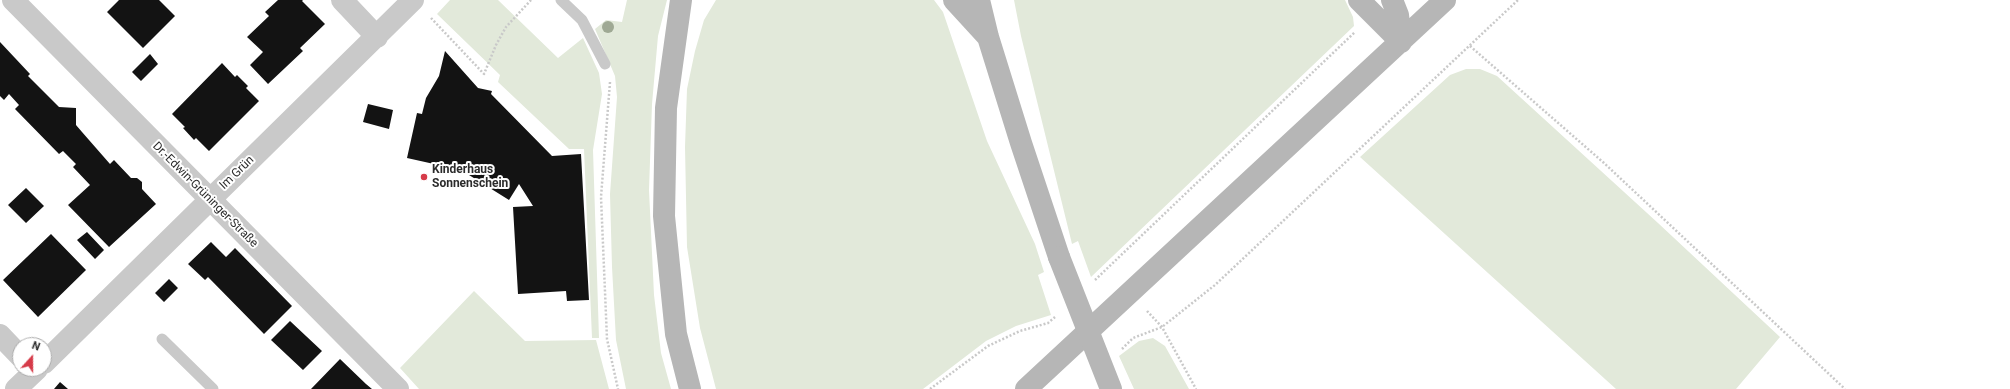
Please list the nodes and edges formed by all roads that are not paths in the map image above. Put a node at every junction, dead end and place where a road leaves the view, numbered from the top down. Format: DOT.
graph roads {
  1 [pos="13,0"];
  2 [pos="342,0"];
  3 [pos="413,0"];
  4 [pos="561,0"];
  5 [pos="681,0"];
  6 [pos="694,0"];
  7 [pos="954,0"];
  8 [pos="979,0"];
  9 [pos="1392,0"];
  10 [pos="1445,0"];
  11 [pos="1366,8"];
  12 [pos="676,26"];
  13 [pos="377,37"];
  14 [pos="988,37"];
  15 [pos="1401,42"];
  16 [pos="605,64"];
  17 [pos="210,200"];
  18 [pos="0,335"];
  19 [pos="162,339"];
  20 [pos="12,346"];
  21 [pos="52,348"];
  22 [pos="25,377"];
  23 [pos="16,389"];
  24 [pos="213,389"];
  25 [pos="398,389"];
  26 [pos="690,389"];
  27 [pos="1026,389"];
  28 [pos="1111,389"];
  1 -- 17 [label="street, Dr.-Edwin-Grüninger-Straße"];
  2 -- 13 [label="street"];
  3 -- 13 [label="street, Im Grün"];
  4 -- 16 [label="lane"];
  5 -- 12 [label="main road"];
  6 -- 12 [label="main road"];
  7 -- 14 [label="main road"];
  8 -- 14 [label="main road"];
  9 -- 15 [label="main road"];
  10 -- 15 [label="main road"];
  11 -- 15 [label="main road"];
  12 -- 26 [label="main road"];
  13 -- 17 [label="street, Im Grün"];
  14 -- 28 [label="main road, bridge"];
  15 -- 27 [label="main road"];
  17 -- 21 [label="street, Im Grün"];
  17 -- 25 [label="street, Dr.-Edwin-Grüninger-Straße"];
  18 -- 20 [label="street"];
  19 -- 24 [label="lane"];
  22 -- 23 [label="street, Im Grün"];
}
